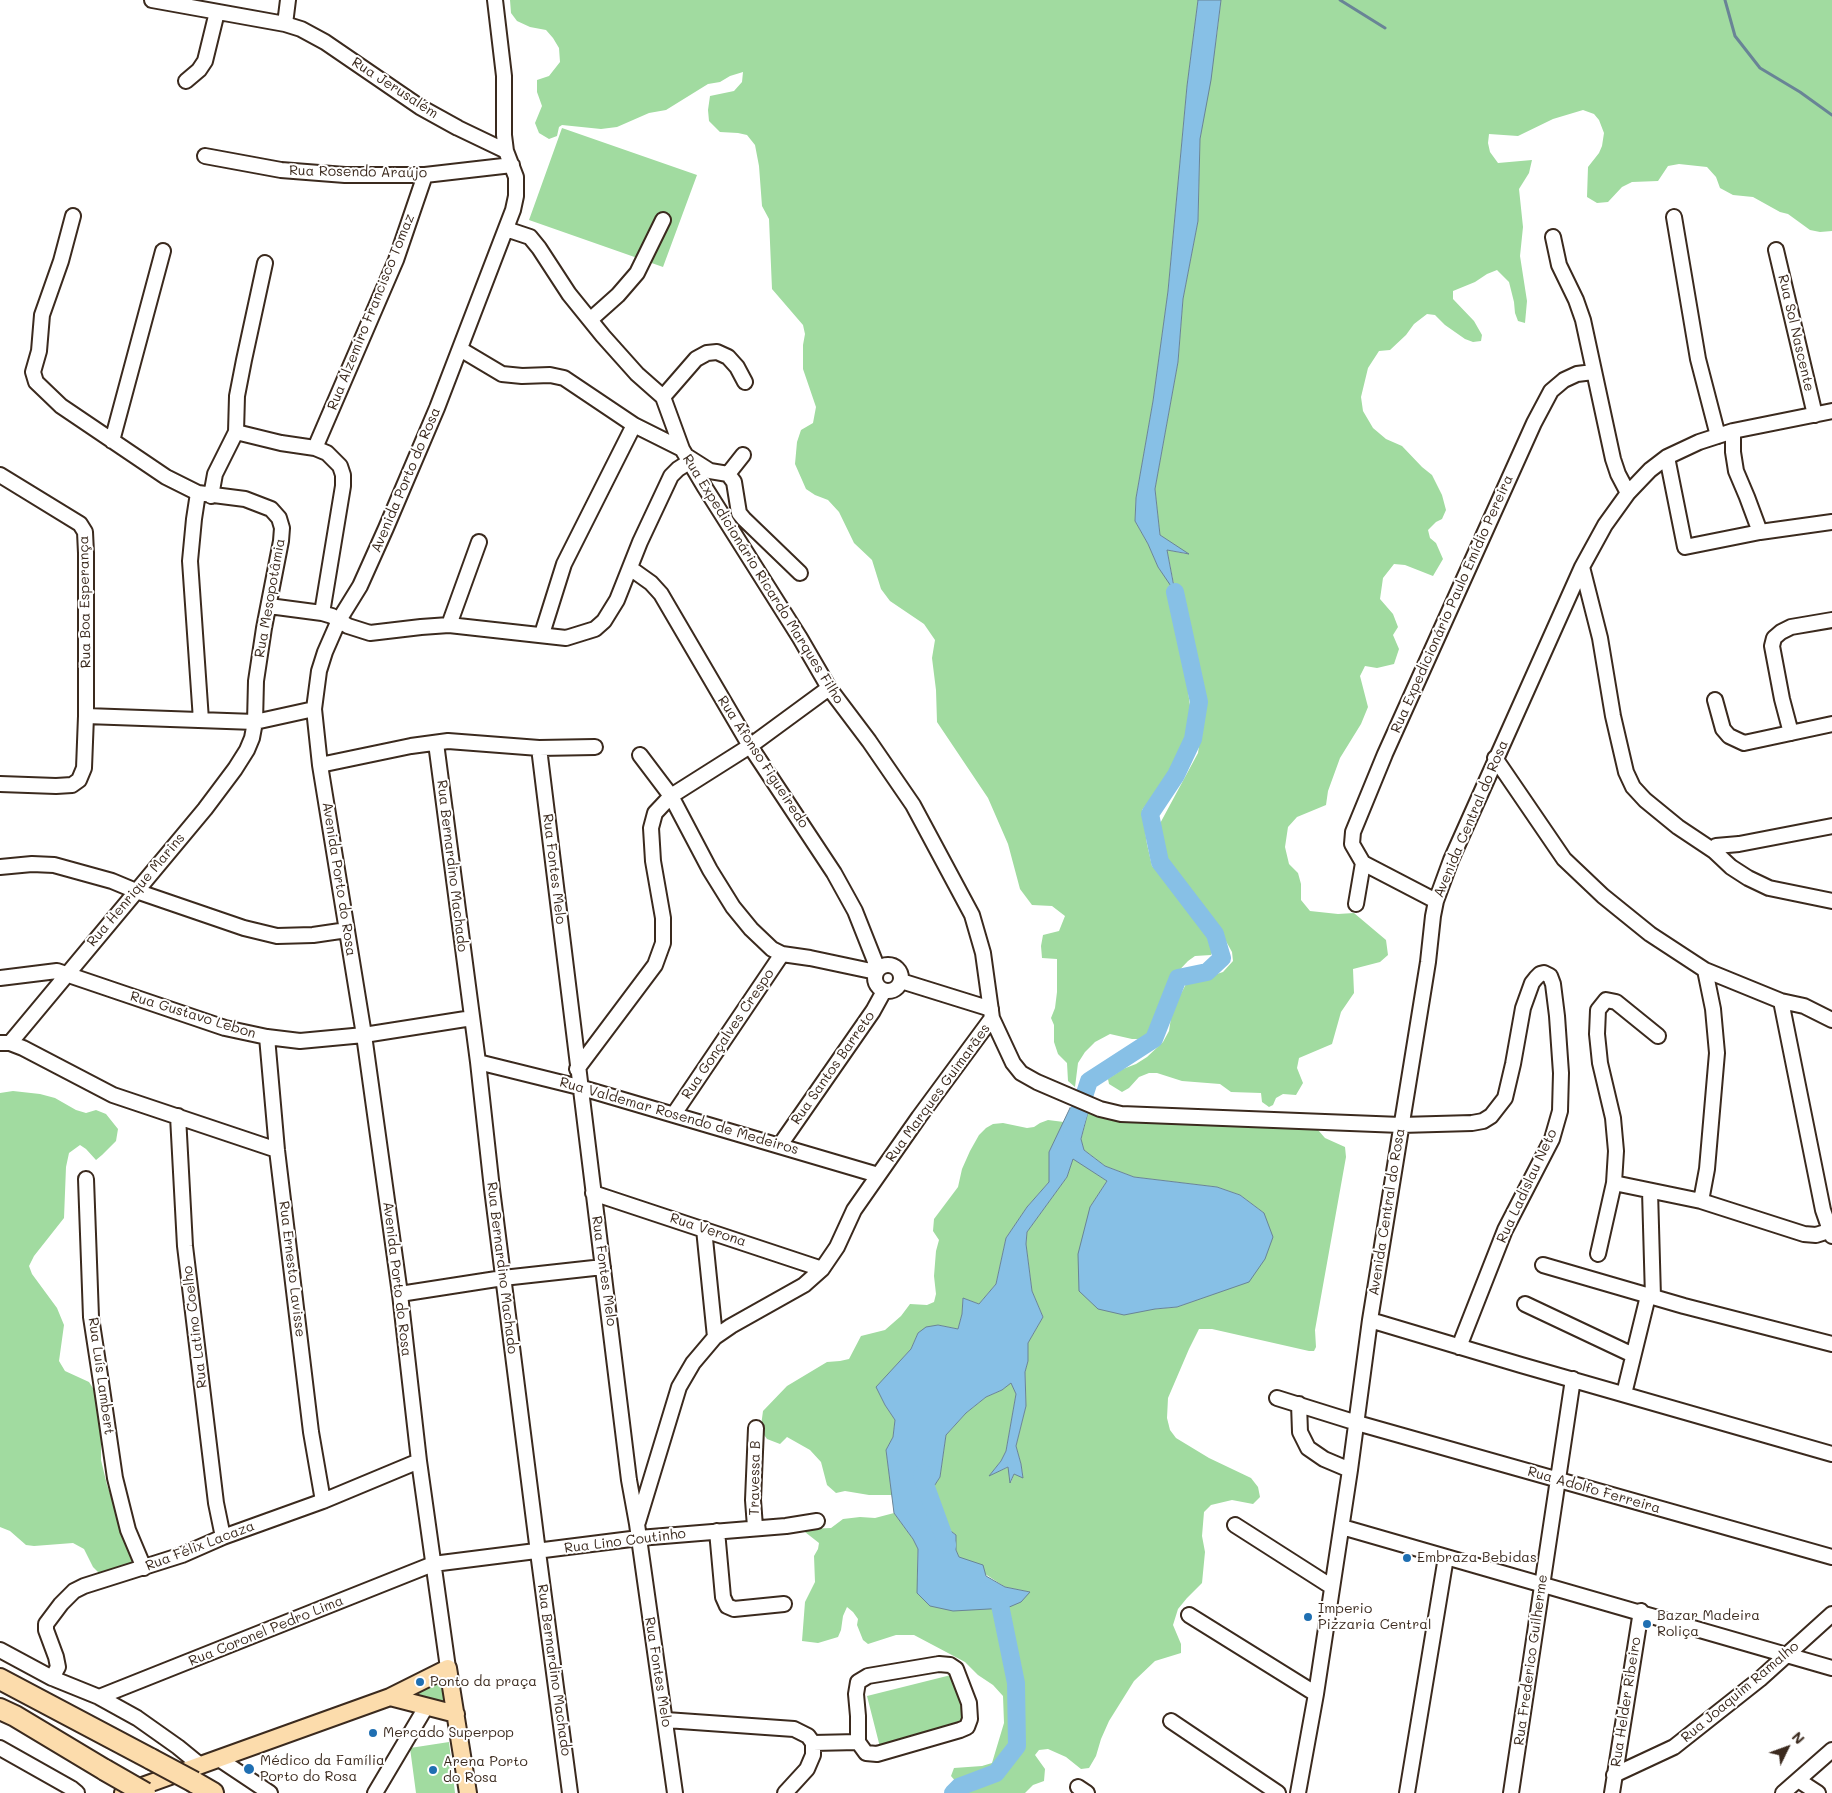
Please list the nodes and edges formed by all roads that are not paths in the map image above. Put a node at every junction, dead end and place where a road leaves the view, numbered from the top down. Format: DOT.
graph roads {
  1 [pos="152,0"];
  2 [pos="288,0"];
  3 [pos="495,0"];
  4 [pos="217,12"];
  5 [pos="285,24"];
  6 [pos="186,81"];
  7 [pos="506,151"];
  8 [pos="205,156"];
  9 [pos="512,165"];
  10 [pos="424,175"];
  11 [pos="73,216"];
  12 [pos="1674,218"];
  13 [pos="663,220"];
  14 [pos="506,229"];
  15 [pos="1554,237"];
  16 [pos="1776,250"];
  17 [pos="163,251"];
  18 [pos="265,263"];
  19 [pos="590,320"];
  20 [pos="460,349"];
  21 [pos="1593,372"];
  22 [pos="745,382"];
  23 [pos="663,397"];
  24 [pos="1832,411"];
  25 [pos="1815,415"];
  26 [pos="634,425"];
  27 [pos="1733,431"];
  28 [pos="236,432"];
  29 [pos="1718,436"];
  30 [pos="112,441"];
  31 [pos="315,448"];
  32 [pos="685,455"];
  33 [pos="743,455"];
  34 [pos="1667,457"];
  35 [pos="728,474"];
  36 [pos="0,475"];
  37 [pos="1628,493"];
  38 [pos="205,494"];
  39 [pos="1832,522"];
  40 [pos="1760,532"];
  41 [pos="478,542"];
  42 [pos="1582,567"];
  43 [pos="630,568"];
  44 [pos="800,573"];
  45 [pos="269,606"];
  46 [pos="322,612"];
  47 [pos="339,620"];
  48 [pos="1832,620"];
  49 [pos="449,625"];
  50 [pos="542,634"];
  51 [pos="829,688"];
  52 [pos="1715,700"];
  53 [pos="314,709"];
  54 [pos="86,716"];
  55 [pos="201,720"];
  56 [pos="255,722"];
  57 [pos="1832,724"];
  58 [pos="1791,733"];
  59 [pos="436,743"];
  60 [pos="750,746"];
  61 [pos="595,747"];
  62 [pos="539,748"];
  63 [pos="640,755"];
  64 [pos="1495,758"];
  65 [pos="320,765"];
  66 [pos="0,784"];
  67 [pos="671,796"];
  68 [pos="1832,826"];
  69 [pos="1716,846"];
  70 [pos="1363,863"];
  71 [pos="0,867"];
  72 [pos="136,891"];
  73 [pos="1436,901"];
  74 [pos="1832,901"];
  75 [pos="1356,904"];
  76 [pos="347,930"];
  77 [pos="782,954"];
  78 [pos="1705,970"];
  79 [pos="877,971"];
  80 [pos="67,973"];
  81 [pos="0,978"];
  82 [pos="901,980"];
  83 [pos="884,991"];
  84 [pos="1781,1001"];
  85 [pos="991,1014"];
  86 [pos="472,1018"];
  87 [pos="1832,1020"];
  88 [pos="364,1035"];
  89 [pos="1658,1036"];
  90 [pos="267,1037"];
  91 [pos="5,1043"];
  92 [pos="478,1062"];
  93 [pos="577,1069"];
  94 [pos="579,1087"];
  95 [pos="674,1114"];
  96 [pos="178,1116"];
  97 [pos="1401,1125"];
  98 [pos="780,1145"];
  99 [pos="277,1150"];
  100 [pos="878,1175"];
  101 [pos="86,1179"];
  102 [pos="1614,1183"];
  103 [pos="1650,1191"];
  104 [pos="593,1193"];
  105 [pos="1702,1201"];
  106 [pos="704,1229"];
  107 [pos="1831,1232"];
  108 [pos="1598,1254"];
  109 [pos="1543,1265"];
  110 [pos="602,1266"];
  111 [pos="822,1269"];
  112 [pos="503,1278"];
  113 [pos="400,1294"];
  114 [pos="1651,1297"];
  115 [pos="1525,1304"];
  116 [pos="1370,1320"];
  117 [pos="715,1337"];
  118 [pos="1832,1344"];
  119 [pos="1459,1347"];
  120 [pos="1634,1355"];
  121 [pos="1572,1380"];
  122 [pos="1624,1394"];
  123 [pos="1277,1398"];
  124 [pos="1299,1404"];
  125 [pos="1356,1423"];
  126 [pos="756,1428"];
  127 [pos="1832,1454"];
  128 [pos="419,1461"];
  129 [pos="1350,1470"];
  130 [pos="1558,1480"];
  131 [pos="323,1501"];
  132 [pos="817,1521"];
  133 [pos="1235,1525"];
  134 [pos="1342,1526"];
  135 [pos="755,1527"];
  136 [pos="638,1531"];
  137 [pos="717,1531"];
  138 [pos="223,1537"];
  139 [pos="538,1552"];
  140 [pos="1446,1557"];
  141 [pos="1832,1557"];
  142 [pos="433,1564"];
  143 [pos="144,1568"];
  144 [pos="1542,1584"];
  145 [pos="1332,1587"];
  146 [pos="784,1604"];
  147 [pos="1641,1611"];
  148 [pos="1832,1614"];
  149 [pos="1189,1615"];
  150 [pos="0,1650"];
  151 [pos="1788,1654"];
  152 [pos="448,1668"];
  153 [pos="1832,1668"];
  154 [pos="52,1678"];
  155 [pos="0,1679"];
  156 [pos="1316,1694"];
  157 [pos="390,1697"];
  158 [pos="99,1698"];
  159 [pos="426,1707"];
  160 [pos="0,1709"];
  161 [pos="456,1714"];
  162 [pos="666,1720"];
  163 [pos="1171,1720"];
  164 [pos="858,1742"];
  165 [pos="813,1743"];
  166 [pos="1619,1747"];
  167 [pos="1,1748"];
  168 [pos="1832,1750"];
  169 [pos="219,1759"];
  170 [pos="1644,1761"];
  171 [pos="197,1774"];
  172 [pos="1614,1775"];
  173 [pos="1798,1780"];
  174 [pos="77,1793"];
  175 [pos="123,1793"];
  176 [pos="145,1793"];
  177 [pos="213,1793"];
  178 [pos="270,1793"];
  179 [pos="375,1793"];
  180 [pos="468,1793"];
  181 [pos="570,1793"];
  182 [pos="675,1793"];
  183 [pos="785,1793"];
  184 [pos="1278,1793"];
  185 [pos="1298,1793"];
  186 [pos="1407,1793"];
  187 [pos="1511,1793"];
  188 [pos="1612,1793"];
  189 [pos="1783,1793"];
  190 [pos="1818,1793"];
  1 -- 4 [label="street, Rua Jerusalém"];
  2 -- 5 [label="street"];
  3 -- 7 [label="street, Avenida Porto do Rosa"];
  4 -- 5 [label="street, Rua Jerusalém"];
  4 -- 6 [label="street"];
  5 -- 7 [label="street, Rua Jerusalém"];
  7 -- 9 [label="street, Avenida Porto do Rosa"];
  8 -- 10 [label="street, Rua Rosendo Araújo"];
  9 -- 10 [label="street, Rua Rosendo Araújo"];
  9 -- 14 [label="street, Avenida Porto do Rosa"];
  10 -- 31 [label="street, Rua Alzemiro Francisco Tomaz"];
  11 -- 30 [label="street"];
  12 -- 29 [label="street"];
  13 -- 19 [label="street"];
  14 -- 19 [label="street, Rua Expedicionário Ricardo Marques Filho"];
  14 -- 20 [label="street, Avenida Porto do Rosa"];
  15 -- 21 [label="street"];
  16 -- 25 [label="street, Rua Sol Nascente"];
  17 -- 30 [label="street"];
  18 -- 28 [label="street"];
  19 -- 23 [label="street, Rua Expedicionário Ricardo Marques Filho"];
  20 -- 26 [label="street"];
  20 -- 47 [label="street, Avenida Porto do Rosa"];
  21 -- 37 [label="street"];
  21 -- 70 [label="street, Rua Expedicionário Paulo Emídio Pereira"];
  22 -- 23 [label="street"];
  23 -- 32 [label="street, Rua Expedicionário Ricardo Marques Filho"];
  24 -- 25 [label="street, Avenida Central do Rosa"];
  25 -- 27 [label="street, Avenida Central do Rosa"];
  26 -- 32 [label="street"];
  26 -- 50 [label="street"];
  27 -- 29 [label="street, Avenida Central do Rosa"];
  27 -- 40 [label="street"];
  28 -- 31 [label="street"];
  28 -- 38 [label="street"];
  29 -- 34 [label="street, Avenida Central do Rosa"];
  30 -- 38 [label="street"];
  31 -- 46 [label="street"];
  32 -- 35 [label="street"];
  32 -- 43 [label="street"];
  32 -- 51 [label="street, Rua Expedicionário Ricardo Marques Filho"];
  33 -- 35 [label="street"];
  34 -- 37 [label="street, Avenida Central do Rosa"];
  34 -- 40 [label="street"];
  35 -- 44 [label="street"];
  36 -- 54 [label="street, Rua Boa Esperança"];
  37 -- 42 [label="street, Avenida Central do Rosa"];
  38 -- 45 [label="street, Rua Mesopotâmia"];
  38 -- 55 [label="street"];
  39 -- 40 [label="street"];
  41 -- 49 [label="street"];
  42 -- 64 [label="street, Avenida Central do Rosa"];
  42 -- 74 [label="street"];
  43 -- 50 [label="street"];
  43 -- 60 [label="street, Rua Afonso Figueiredo"];
  45 -- 46 [label="street"];
  45 -- 56 [label="street, Rua Mesopotâmia"];
  46 -- 47 [label="street"];
  47 -- 49 [label="street"];
  47 -- 53 [label="street, Avenida Porto do Rosa"];
  48 -- 58 [label="street"];
  49 -- 50 [label="street"];
  51 -- 60 [label="street"];
  51 -- 85 [label="street, Rua Expedicionário Ricardo Marques Filho"];
  52 -- 58 [label="street"];
  53 -- 56 [label="street"];
  53 -- 65 [label="street, Avenida Porto do Rosa"];
  54 -- 55 [label="street"];
  54 -- 66 [label="street, Rua Boa Esperança"];
  55 -- 56 [label="street"];
  56 -- 72 [label="street, Rua Henrique Marins"];
  57 -- 58 [label="street"];
  59 -- 62 [label="street"];
  59 -- 65 [label="street"];
  59 -- 86 [label="street, Rua Bernardino Machado"];
  60 -- 67 [label="street"];
  60 -- 79 [label="street, Rua Afonso Figueiredo"];
  61 -- 62 [label="street"];
  62 -- 93 [label="street, Rua Fontes Melo"];
  63 -- 67 [label="street"];
  64 -- 73 [label="street, Avenida Central do Rosa"];
  64 -- 78 [label="street"];
  65 -- 76 [label="street, Avenida Porto do Rosa"];
  67 -- 77 [label="street"];
  67 -- 93 [label="street"];
  68 -- 69 [label="street"];
  70 -- 73 [label="street"];
  70 -- 75 [label="street"];
  71 -- 72 [label="street"];
  72 -- 76 [label="street"];
  72 -- 80 [label="street, Rua Henrique Marins"];
  73 -- 97 [label="street, Avenida Central do Rosa"];
  76 -- 88 [label="street, Avenida Porto do Rosa"];
  77 -- 79 [label="street"];
  77 -- 95 [label="street, Rua Gonçalves Crespo"];
  78 -- 84 [label="street"];
  78 -- 105 [label="street"];
  79 -- 82 [label="street"];
  79 -- 83 [label="street"];
  80 -- 81 [label="street, Rua Gustavo Lebon"];
  80 -- 90 [label="street, Rua Gustavo Lebon"];
  80 -- 91 [label="street, Rua Henrique Marins"];
  82 -- 83 [label="street"];
  82 -- 85 [label="street"];
  83 -- 98 [label="street, Rua Santos Barreto"];
  84 -- 87 [label="street"];
  84 -- 107 [label="street"];
  85 -- 97 [label="street, Rua Marques Guimarães"];
  85 -- 100 [label="street, Rua Marques Guimarães"];
  86 -- 88 [label="street, Rua Gustavo Lebon"];
  86 -- 92 [label="street, Rua Bernardino Machado"];
  88 -- 90 [label="street, Rua Gustavo Lebon"];
  88 -- 113 [label="street, Avenida Porto do Rosa"];
  89 -- 102 [label="street"];
  90 -- 99 [label="street, Rua Ernesto Lavisse"];
  91 -- 96 [label="street"];
  92 -- 94 [label="street, Rua Valdemar Rosendo de Medeiros"];
  92 -- 112 [label="street, Rua Bernardino Machado"];
  93 -- 94 [label="street, Rua Fontes Melo"];
  94 -- 95 [label="street, Rua Valdemar Rosendo de Medeiros"];
  94 -- 104 [label="street, Rua Fontes Melo"];
  95 -- 98 [label="street, Rua Valdemar Rosendo de Medeiros"];
  96 -- 99 [label="street"];
  96 -- 138 [label="street, Rua Latino Coelho"];
  97 -- 116 [label="street, Avenida Central do Rosa"];
  97 -- 119 [label="street, Rua Ladislau Neto"];
  98 -- 100 [label="street, Rua Valdemar Rosendo de Medeiros"];
  99 -- 131 [label="street, Rua Ernesto Lavisse"];
  100 -- 111 [label="street, Rua Marques Guimarães"];
  101 -- 143 [label="street, Rua Luís Lambert"];
  102 -- 103 [label="street"];
  102 -- 108 [label="street"];
  103 -- 105 [label="street"];
  103 -- 114 [label="street"];
  104 -- 106 [label="street, Rua Verona"];
  104 -- 110 [label="street, Rua Fontes Melo"];
  105 -- 107 [label="street"];
  106 -- 111 [label="street, Rua Verona"];
  106 -- 117 [label="street"];
  109 -- 114 [label="street"];
  110 -- 112 [label="street"];
  110 -- 136 [label="street, Rua Fontes Melo"];
  111 -- 117 [label="street, Rua Marques Guimarães"];
  112 -- 113 [label="street"];
  112 -- 139 [label="street, Rua Bernardino Machado"];
  113 -- 128 [label="street, Avenida Porto do Rosa"];
  114 -- 118 [label="street"];
  114 -- 120 [label="street"];
  115 -- 120 [label="street"];
  116 -- 119 [label="street"];
  116 -- 125 [label="street, Avenida Central do Rosa"];
  117 -- 136 [label="street, Rua Marques Guimarães"];
  119 -- 121 [label="street"];
  120 -- 122 [label="street"];
  121 -- 122 [label="street"];
  121 -- 130 [label="street, Rua Frederico Guilherme"];
  122 -- 127 [label="street"];
  123 -- 124 [label="street, Rua Adolfo Ferreira"];
  124 -- 125 [label="street, Rua Adolfo Ferreira"];
  124 -- 129 [label="street"];
  125 -- 129 [label="street, Avenida Central do Rosa"];
  125 -- 130 [label="street, Rua Adolfo Ferreira"];
  126 -- 135 [label="street, Travessa B"];
  128 -- 131 [label="street, Rua Félix Lacaza"];
  128 -- 142 [label="street, Avenida Porto do Rosa"];
  129 -- 134 [label="street, Avenida Central do Rosa"];
  130 -- 141 [label="street, Rua Adolfo Ferreira"];
  130 -- 144 [label="street, Rua Frederico Guilherme"];
  131 -- 138 [label="street, Rua Félix Lacaza"];
  132 -- 135 [label="street, Rua Lino Coutinho"];
  133 -- 145 [label="street"];
  134 -- 140 [label="street"];
  134 -- 145 [label="street, Avenida Central do Rosa"];
  135 -- 137 [label="street, Rua Lino Coutinho"];
  136 -- 137 [label="street, Rua Lino Coutinho"];
  136 -- 139 [label="street, Rua Lino Coutinho"];
  136 -- 162 [label="street, Rua Fontes Melo"];
  137 -- 146 [label="street"];
  138 -- 143 [label="street, Rua Félix Lacaza"];
  139 -- 142 [label="street, Rua Lino Coutinho"];
  139 -- 181 [label="street, Rua Bernardino Machado"];
  140 -- 144 [label="street"];
  140 -- 186 [label="street"];
  142 -- 152 [label="street, Avenida Porto do Rosa"];
  142 -- 158 [label="street, Rua Coronel Pedro Lima"];
  143 -- 154 [label="street, Rua Félix Lacaza"];
  144 -- 147 [label="street"];
  144 -- 187 [label="street, Rua Frederico Guilherme"];
  145 -- 156 [label="street, Avenida Central do Rosa"];
  147 -- 151 [label="street"];
  147 -- 166 [label="street, Rua Helder Ribeiro"];
  148 -- 151 [label="street, Rua Joaquim Ramalho"];
  149 -- 156 [label="street"];
  150 -- 154 [label="street"];
  151 -- 153 [label="street"];
  151 -- 170 [label="street, Rua Joaquim Ramalho"];
  152 -- 157 [label="main road"];
  152 -- 161 [label="main road, Avenida Porto do Rosa"];
  154 -- 158 [label="street"];
  155 -- 171 [label="highway, bridge"];
  156 -- 185 [label="street, Avenida Central do Rosa"];
  157 -- 159 [label="main road"];
  157 -- 169 [label="main road"];
  158 -- 171 [label="street"];
  159 -- 161 [label="main road"];
  159 -- 179 [label="street"];
  160 -- 176 [label="highway, bridge"];
  161 -- 180 [label="main road, Avenida Porto do Rosa"];
  162 -- 165 [label="street"];
  162 -- 182 [label="street, Rua Fontes Melo"];
  163 -- 184 [label="street"];
  164 -- 164 [label="street"];
  164 -- 165 [label="street"];
  165 -- 183 [label="street"];
  166 -- 170 [label="street"];
  166 -- 172 [label="street, Rua Helder Ribeiro"];
  167 -- 174 [label="street"];
  168 -- 173 [label="street"];
  169 -- 171 [label="main road"];
  169 -- 178 [label="street"];
  170 -- 172 [label="street, Rua Joaquim Ramalho"];
  171 -- 175 [label="main road"];
  171 -- 177 [label="highway"];
  172 -- 188 [label="street, Rua Helder Ribeiro"];
  173 -- 189 [label="street"];
  173 -- 190 [label="street"];
}
